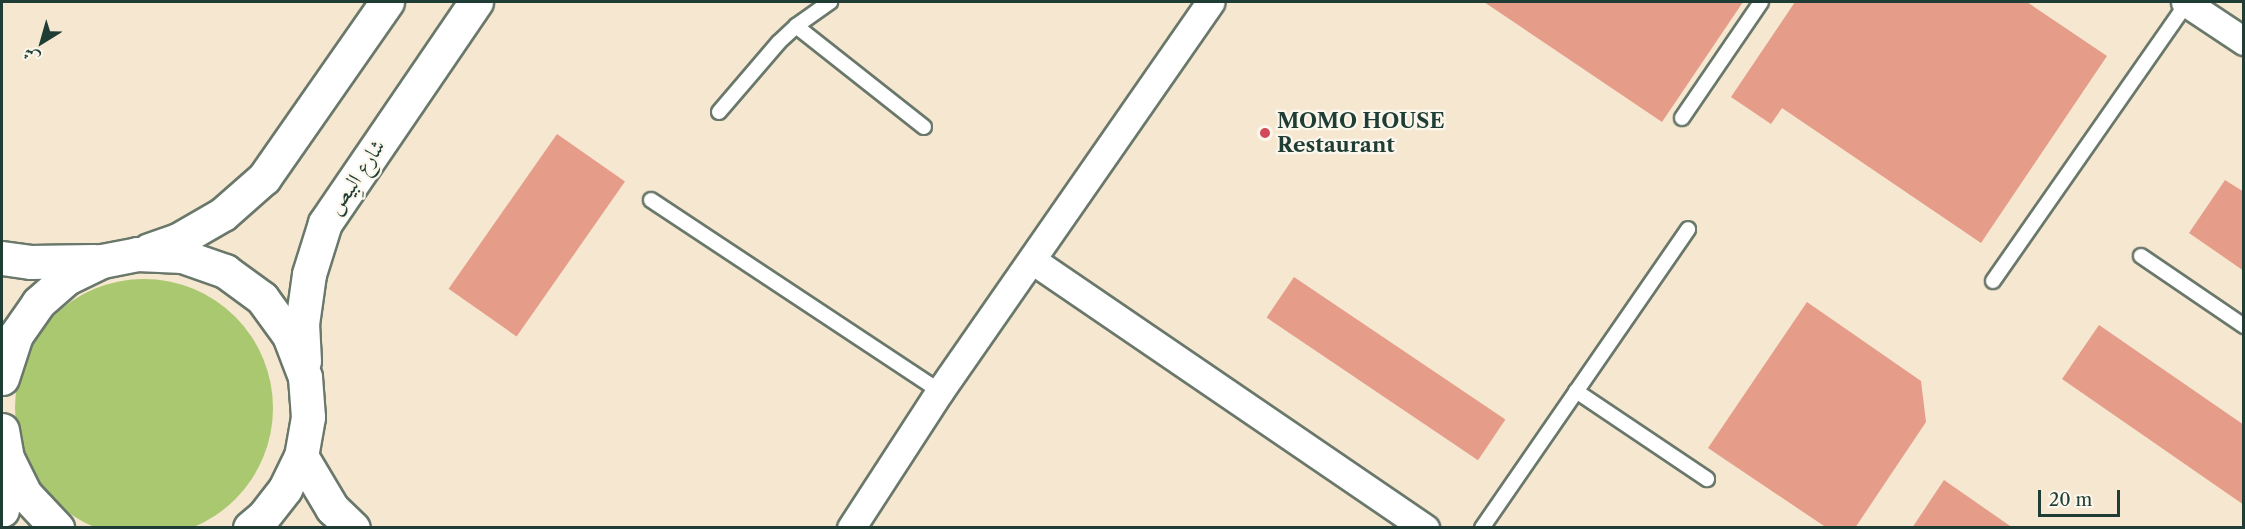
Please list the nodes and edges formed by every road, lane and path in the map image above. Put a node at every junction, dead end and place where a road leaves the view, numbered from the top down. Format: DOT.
graph roads {
  1 [pos="476,2"];
  2 [pos="830,2"];
  3 [pos="1210,2"];
  4 [pos="1761,2"];
  5 [pos="2186,2"];
  6 [pos="375,9"];
  7 [pos="796,26"];
  8 [pos="2244,41"];
  9 [pos="719,112"];
  10 [pos="1682,118"];
  11 [pos="924,127"];
  12 [pos="651,200"];
  13 [pos="1688,229"];
  14 [pos="137,254"];
  15 [pos="2141,256"];
  16 [pos="2,258"];
  17 [pos="1032,260"];
  18 [pos="102,261"];
  19 [pos="1993,281"];
  20 [pos="2244,326"];
  21 [pos="305,377"];
  22 [pos="2,378"];
  23 [pos="940,391"];
  24 [pos="1576,391"];
  25 [pos="4,444"];
  26 [pos="301,456"];
  27 [pos="1707,478"];
  28 [pos="2,510"];
  29 [pos="57,528"];
  30 [pos="250,528"];
  31 [pos="352,528"];
  32 [pos="851,528"];
  33 [pos="1425,528"];
  34 [pos="1482,528"];
  1 -- 21 [label="street, شارع البِيص"];
  2 -- 7 [label="lane"];
  3 -- 17 [label="street"];
  4 -- 10 [label="lane"];
  5 -- 8 [label="street"];
  5 -- 19 [label="lane"];
  6 -- 14 [label="street"];
  7 -- 9 [label="lane"];
  7 -- 11 [label="lane"];
  12 -- 23 [label="lane"];
  13 -- 24 [label="lane"];
  14 -- 18 [label="street"];
  14 -- 21 [label="street"];
  15 -- 20 [label="lane"];
  16 -- 18 [label="street"];
  17 -- 23 [label="street"];
  17 -- 33 [label="street"];
  18 -- 22 [label="street"];
  21 -- 26 [label="street, شارع البِيص"];
  23 -- 32 [label="street"];
  24 -- 27 [label="lane"];
  24 -- 34 [label="lane"];
  25 -- 28 [label="street"];
  25 -- 29 [label="street"];
  26 -- 30 [label="street, شارع البِيص"];
  26 -- 31 [label="street"];
}
